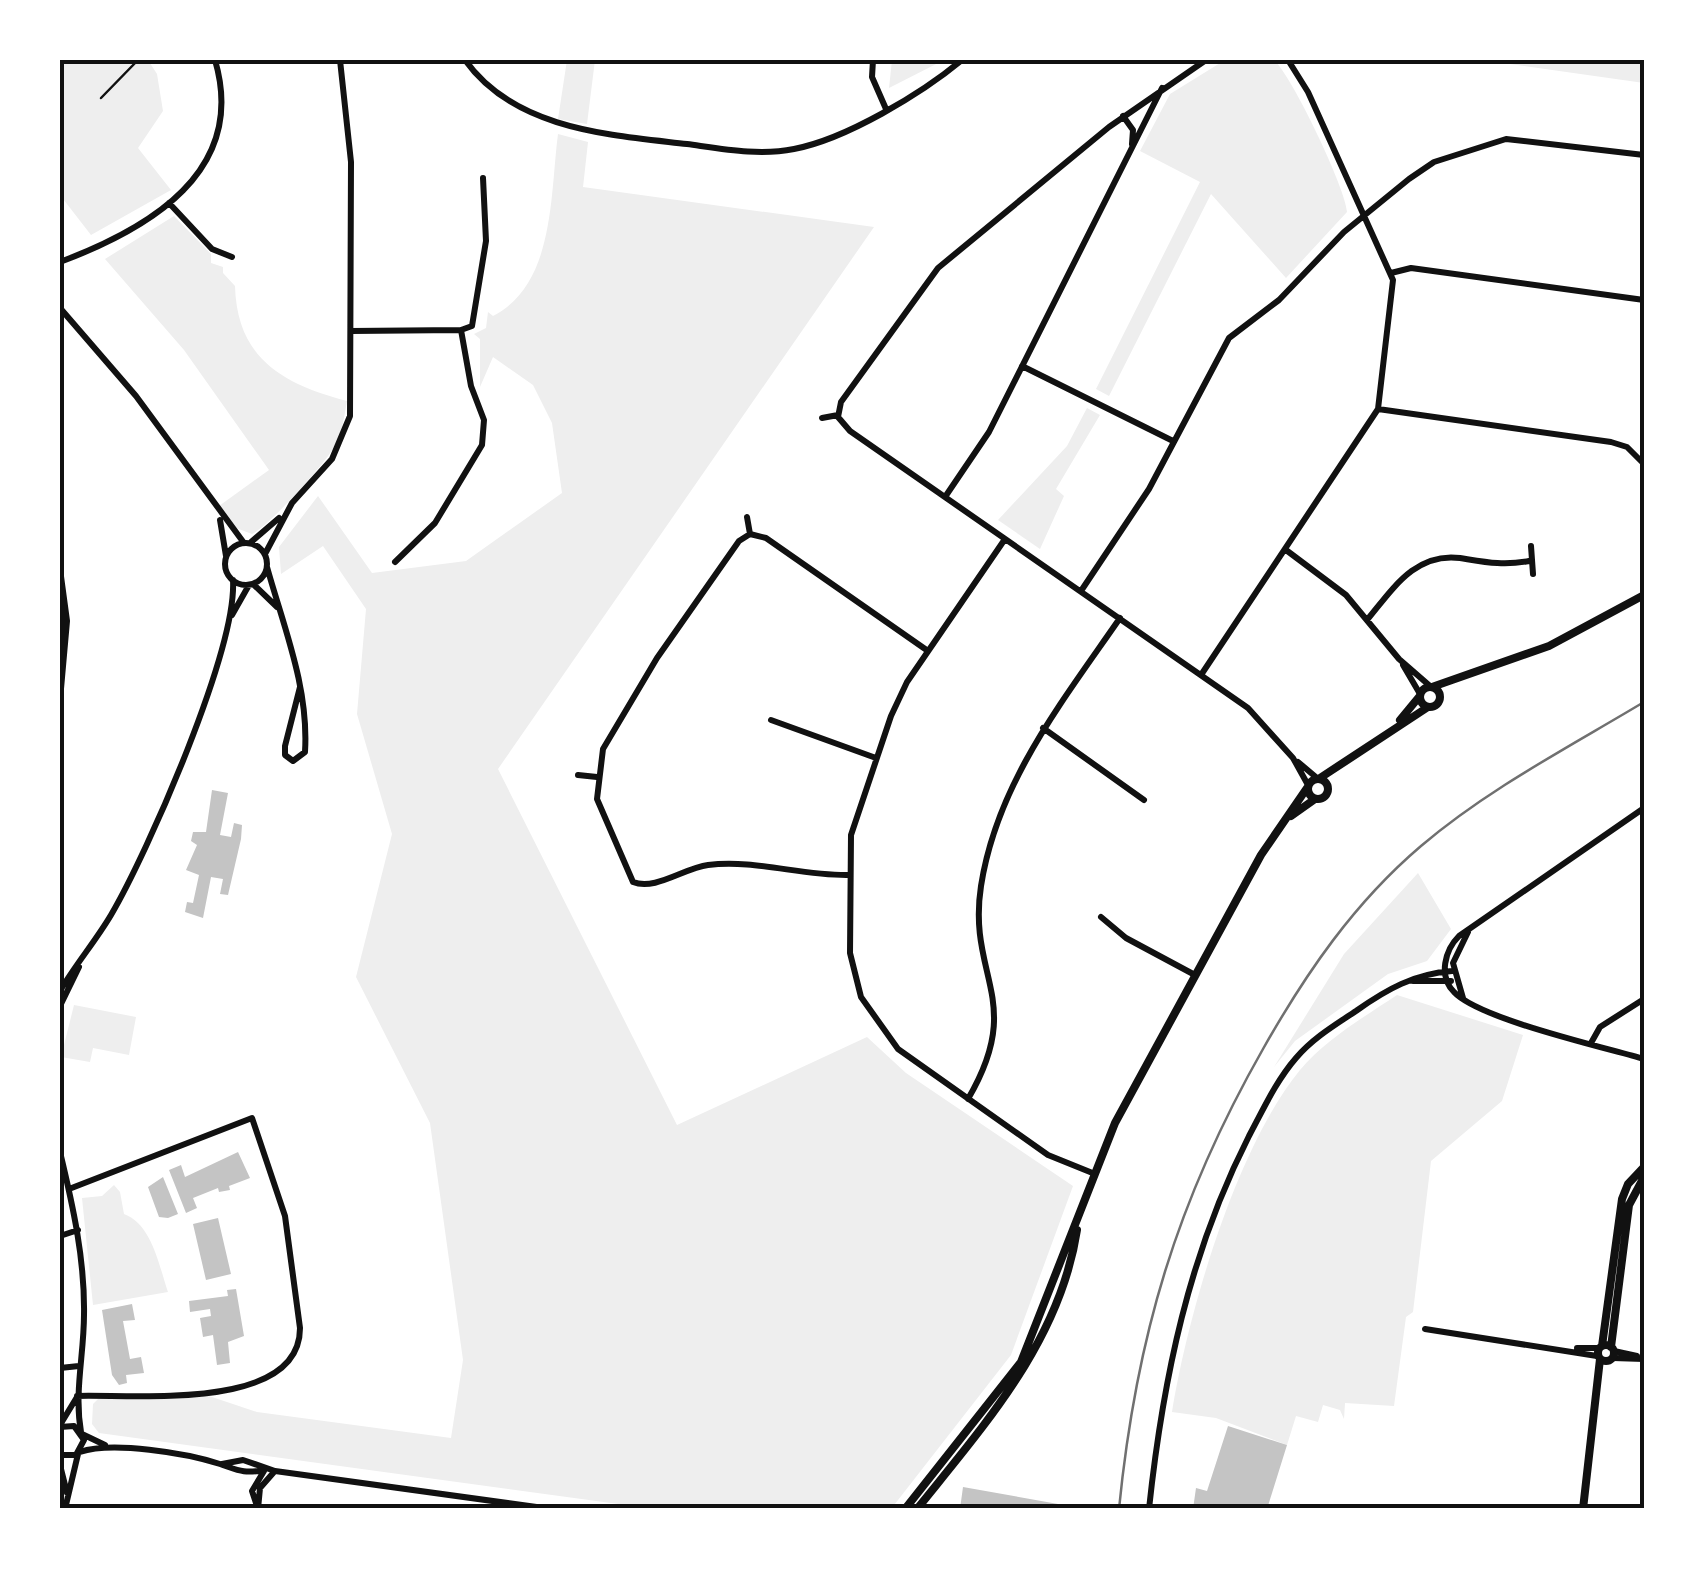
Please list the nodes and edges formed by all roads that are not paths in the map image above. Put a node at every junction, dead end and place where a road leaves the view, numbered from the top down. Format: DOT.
graph roads {
  1 [pos="214,60"];
  2 [pos="340,60"];
  3 [pos="466,60"];
  4 [pos="873,60"];
  5 [pos="962,60"];
  6 [pos="1206,60"];
  7 [pos="1288,60"];
  8 [pos="1163,86"];
  9 [pos="1136,107"];
  10 [pos="886,109"];
  11 [pos="1123,116"];
  12 [pos="1148,118"];
  13 [pos="1130,150"];
  14 [pos="1644,155"];
  15 [pos="483,178"];
  16 [pos="169,203"];
  17 [pos="1363,215"];
  18 [pos="232,257"];
  19 [pos="60,262"];
  20 [pos="1391,274"];
  21 [pos="1644,300"];
  22 [pos="60,308"];
  23 [pos="352,330"];
  24 [pos="461,330"];
  25 [pos="1022,366"];
  26 [pos="1378,409"];
  27 [pos="838,416"];
  28 [pos="822,418"];
  29 [pos="1173,441"];
  30 [pos="1644,464"];
  31 [pos="945,497"];
  32 [pos="218,514"];
  33 [pos="283,516"];
  34 [pos="747,517"];
  35 [pos="750,534"];
  36 [pos="1006,539"];
  37 [pos="247,543"];
  38 [pos="1531,546"];
  39 [pos="1286,550"];
  40 [pos="265,554"];
  41 [pos="226,558"];
  42 [pos="1529,561"];
  43 [pos="396,562"];
  44 [pos="267,567"];
  45 [pos="60,568"];
  46 [pos="1533,574"];
  47 [pos="232,580"];
  48 [pos="251,584"];
  49 [pos="1081,591"];
  50 [pos="1644,595"];
  51 [pos="278,608"];
  52 [pos="1120,618"];
  53 [pos="229,620"];
  54 [pos="1366,620"];
  55 [pos="928,651"];
  56 [pos="1399,659"];
  57 [pos="1465,674"];
  58 [pos="1202,676"];
  59 [pos="300,687"];
  60 [pos="1431,687"];
  61 [pos="1420,695"];
  62 [pos="1440,699"];
  63 [pos="60,700"];
  64 [pos="1428,707"];
  65 [pos="772,720"];
  66 [pos="1394,727"];
  67 [pos="1043,728"];
  68 [pos="876,758"];
  69 [pos="1293,758"];
  70 [pos="1348,764"];
  71 [pos="578,775"];
  72 [pos="597,777"];
  73 [pos="1319,778"];
  74 [pos="1308,786"];
  75 [pos="1328,790"];
  76 [pos="1315,799"];
  77 [pos="1144,800"];
  78 [pos="1644,808"];
  79 [pos="1284,821"];
  80 [pos="850,875"];
  81 [pos="1101,917"];
  82 [pos="82,962"];
  83 [pos="1449,971"];
  84 [pos="1195,976"];
  85 [pos="1407,981"];
  86 [pos="1451,981"];
  87 [pos="60,991"];
  88 [pos="1644,999"];
  89 [pos="61,1003"];
  90 [pos="1591,1043"];
  91 [pos="1644,1060"];
  92 [pos="968,1099"];
  93 [pos="60,1152"];
  94 [pos="1644,1167"];
  95 [pos="1095,1174"];
  96 [pos="1639,1178"];
  97 [pos="69,1189"];
  98 [pos="1080,1216"];
  99 [pos="78,1230"];
  100 [pos="60,1236"];
  101 [pos="1425,1329"];
  102 [pos="1606,1353"];
  103 [pos="1644,1359"];
  104 [pos="78,1366"];
  105 [pos="60,1368"];
  106 [pos="77,1396"];
  107 [pos="60,1426"];
  108 [pos="81,1433"];
  109 [pos="110,1447"];
  110 [pos="79,1453"];
  111 [pos="60,1456"];
  112 [pos="222,1464"];
  113 [pos="60,1465"];
  114 [pos="265,1470"];
  115 [pos="274,1472"];
  116 [pos="67,1495"];
  117 [pos="65,1509"];
  118 [pos="258,1509"];
  119 [pos="550,1509"];
  120 [pos="905,1509"];
  121 [pos="918,1509"];
  122 [pos="1149,1509"];
  123 [pos="1583,1509"];
  1 -- 16 [label="street"];
  2 -- 23 [label="street"];
  3 -- 10 [label="street"];
  4 -- 10 [label="street"];
  5 -- 10 [label="street"];
  6 -- 8 [label="street"];
  7 -- 17 [label="street"];
  8 -- 9 [label="street"];
  8 -- 12 [label="street"];
  9 -- 11 [label="street"];
  9 -- 12 [label="street"];
  11 -- 13 [label="street"];
  11 -- 27 [label="street"];
  12 -- 13 [label="street"];
  13 -- 25 [label="street"];
  14 -- 17 [label="street"];
  15 -- 24 [label="street"];
  16 -- 18 [label="street"];
  16 -- 19 [label="street"];
  17 -- 20 [label="street"];
  17 -- 29 [label="street"];
  20 -- 21 [label="street"];
  20 -- 26 [label="street"];
  22 -- 32 [label="street"];
  23 -- 24 [label="street"];
  23 -- 33 [label="street"];
  24 -- 43 [label="street"];
  25 -- 29 [label="street"];
  25 -- 31 [label="street"];
  26 -- 30 [label="street"];
  26 -- 39 [label="street"];
  27 -- 28 [label="street"];
  27 -- 31 [label="street"];
  29 -- 49 [label="street"];
  31 -- 36 [label="street"];
  32 -- 37 [label="street"];
  32 -- 41 [label="street"];
  33 -- 37 [label="street"];
  33 -- 40 [label="street"];
  34 -- 35 [label="street"];
  35 -- 55 [label="street"];
  35 -- 72 [label="street"];
  36 -- 49 [label="street"];
  36 -- 55 [label="street"];
  37 -- 40 [label="street"];
  37 -- 41 [label="street"];
  38 -- 42 [label="street"];
  39 -- 54 [label="street"];
  39 -- 58 [label="street"];
  40 -- 44 [label="street"];
  41 -- 47 [label="street"];
  42 -- 46 [label="street"];
  42 -- 54 [label="street"];
  44 -- 48 [label="street"];
  44 -- 51 [label="street"];
  45 -- 63 [label="street"];
  47 -- 48 [label="street"];
  47 -- 53 [label="street"];
  48 -- 51 [label="street"];
  48 -- 53 [label="street"];
  49 -- 52 [label="street"];
  50 -- 57 [label="street"];
  51 -- 59 [label="street"];
  52 -- 58 [label="street"];
  52 -- 67 [label="street"];
  53 -- 82 [label="street"];
  54 -- 56 [label="street"];
  55 -- 68 [label="street"];
  56 -- 60 [label="street"];
  56 -- 61 [label="street"];
  57 -- 60 [label="street"];
  57 -- 62 [label="street"];
  58 -- 69 [label="street"];
  59 -- 59 [label="street"];
  60 -- 61 [label="street"];
  60 -- 62 [label="street"];
  61 -- 64 [label="street"];
  61 -- 66 [label="street"];
  62 -- 64 [label="street"];
  64 -- 66 [label="street"];
  65 -- 68 [label="street"];
  66 -- 70 [label="street"];
  67 -- 77 [label="street"];
  67 -- 92 [label="street"];
  68 -- 80 [label="street"];
  69 -- 73 [label="street"];
  69 -- 74 [label="street"];
  70 -- 73 [label="street"];
  70 -- 75 [label="street"];
  71 -- 72 [label="street"];
  72 -- 80 [label="street"];
  73 -- 74 [label="street"];
  73 -- 75 [label="street"];
  74 -- 76 [label="street"];
  74 -- 79 [label="street"];
  75 -- 76 [label="street"];
  76 -- 79 [label="street"];
  78 -- 83 [label="street"];
  79 -- 84 [label="street"];
  80 -- 92 [label="street"];
  81 -- 84 [label="street"];
  82 -- 87 [label="street"];
  82 -- 89 [label="street"];
  83 -- 85 [label="street"];
  83 -- 86 [label="street"];
  84 -- 95 [label="street"];
  85 -- 86 [label="street"];
  85 -- 122 [label="street"];
  86 -- 90 [label="street"];
  88 -- 90 [label="street"];
  90 -- 91 [label="street"];
  92 -- 95 [label="street"];
  93 -- 97 [label="street"];
  94 -- 96 [label="street"];
  95 -- 98 [label="street"];
  96 -- 102 [label="street"];
  97 -- 99 [label="street"];
  97 -- 106 [label="street"];
  98 -- 120 [label="street"];
  98 -- 121 [label="street"];
  99 -- 100 [label="street"];
  99 -- 104 [label="street"];
  101 -- 102 [label="street"];
  102 -- 103 [label="street"];
  102 -- 123 [label="street"];
  104 -- 105 [label="street"];
  104 -- 106 [label="street"];
  106 -- 107 [label="street"];
  106 -- 108 [label="street"];
  107 -- 108 [label="street"];
  108 -- 109 [label="street"];
  108 -- 110 [label="street"];
  109 -- 110 [label="street"];
  109 -- 112 [label="street"];
  110 -- 111 [label="street"];
  110 -- 116 [label="street"];
  112 -- 114 [label="street"];
  112 -- 114 [label="street"];
  113 -- 116 [label="street"];
  114 -- 115 [label="street"];
  114 -- 118 [label="street"];
  115 -- 118 [label="street"];
  115 -- 119 [label="street"];
  116 -- 117 [label="street"];
}
